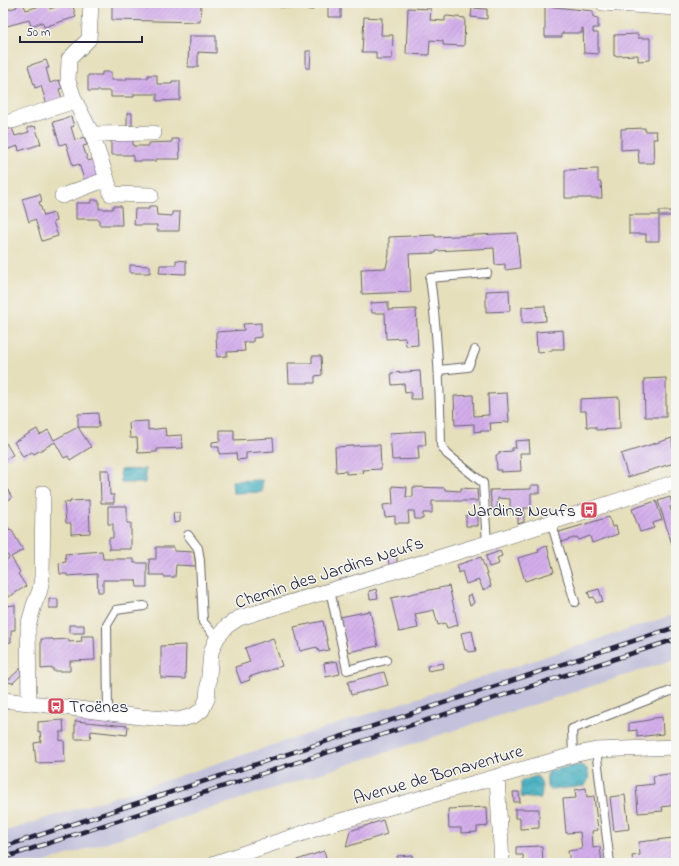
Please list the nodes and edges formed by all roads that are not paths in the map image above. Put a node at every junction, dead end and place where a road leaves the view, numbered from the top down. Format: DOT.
graph roads {
  1 [pos="91,3"];
  2 [pos="603,3"];
  3 [pos="676,8"];
  4 [pos="74,101"];
  5 [pos="12,121"];
  6 [pos="154,133"];
  7 [pos="92,134"];
  8 [pos="107,179"];
  9 [pos="151,195"];
  10 [pos="62,196"];
  11 [pos="487,273"];
  12 [pos="475,350"];
  13 [pos="439,370"];
  14 [pos="676,482"];
  15 [pos="43,493"];
  16 [pos="551,522"];
  17 [pos="188,535"];
  18 [pos="487,543"];
  19 [pos="330,590"];
  20 [pos="576,602"];
  21 [pos="144,606"];
  22 [pos="217,638"];
  23 [pos="386,660"];
  24 [pos="676,689"];
  25 [pos="3,700"];
  26 [pos="29,703"];
  27 [pos="108,713"];
  28 [pos="676,747"];
  29 [pos="596,750"];
  30 [pos="573,755"];
  31 [pos="497,777"];
  32 [pos="215,863"];
  33 [pos="502,863"];
  34 [pos="610,863"];
  1 -- 4 [label="street"];
  2 -- 3 [label="street"];
  4 -- 5 [label="street"];
  4 -- 7 [label="street"];
  6 -- 7 [label="street"];
  7 -- 8 [label="street"];
  8 -- 9 [label="street"];
  8 -- 10 [label="street"];
  11 -- 13 [label="lane"];
  12 -- 13 [label="lane"];
  13 -- 18 [label="lane"];
  14 -- 16 [label="street, Chemin des Jardins Neufs"];
  15 -- 26 [label="street"];
  16 -- 18 [label="street, Chemin des Jardins Neufs"];
  16 -- 20 [label="lane"];
  17 -- 22 [label="lane"];
  18 -- 19 [label="street, Chemin des Jardins Neufs"];
  19 -- 22 [label="street, Chemin des Jardins Neufs"];
  19 -- 23 [label="lane"];
  21 -- 27 [label="lane"];
  22 -- 27 [label="street, Chemin des Jardins Neufs"];
  24 -- 30 [label="lane"];
  25 -- 26 [label="street, Chemin des Jardins Neufs"];
  26 -- 27 [label="street, Chemin des Jardins Neufs"];
  28 -- 29 [label="street, Avenue de Bonaventure"];
  29 -- 30 [label="street, Avenue de Bonaventure"];
  29 -- 34 [label="lane"];
  30 -- 31 [label="street, Avenue de Bonaventure"];
  31 -- 32 [label="street, Avenue de Bonaventure"];
  31 -- 33 [label="street"];
}
